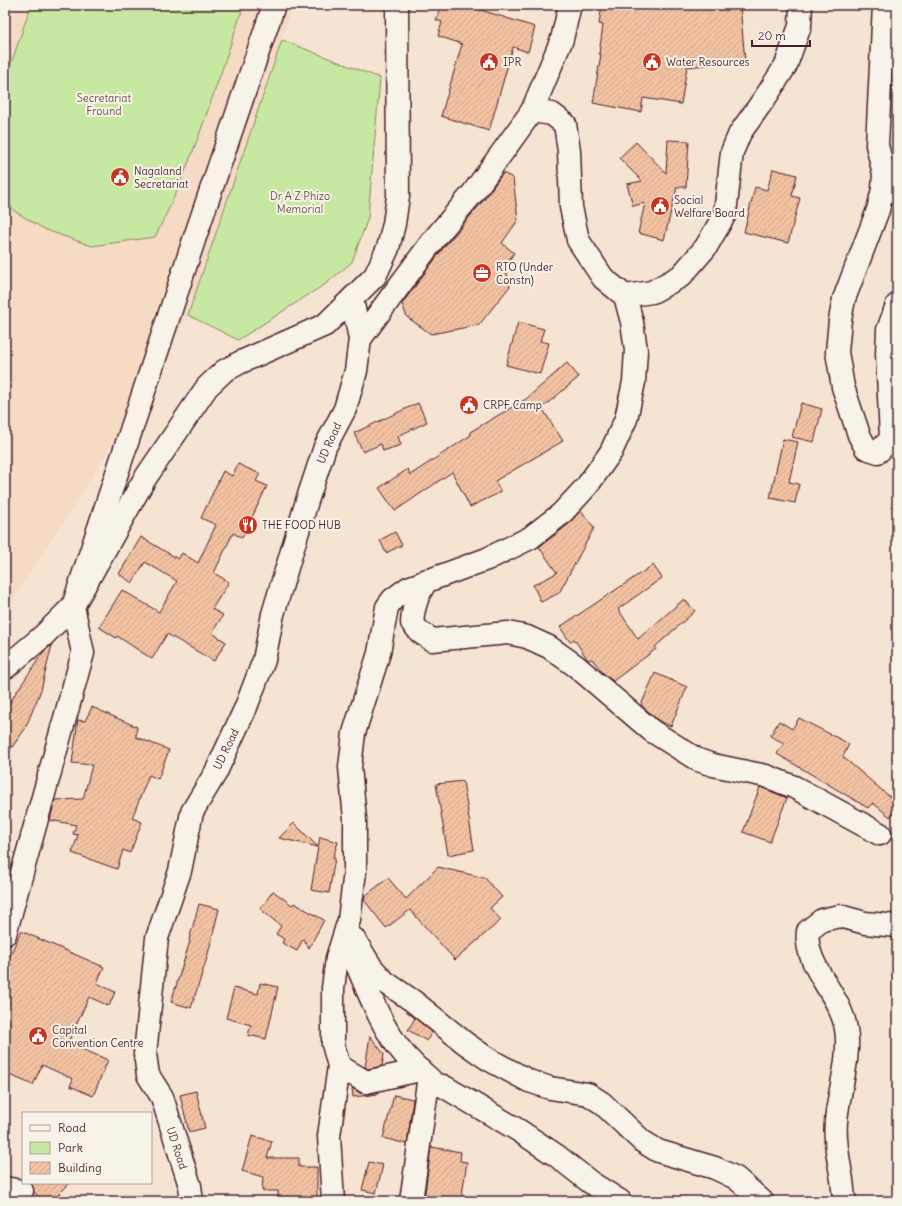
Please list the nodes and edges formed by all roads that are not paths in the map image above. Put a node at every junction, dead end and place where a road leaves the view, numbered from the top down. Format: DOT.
graph roads {
  1 [pos="274,5"];
  2 [pos="397,5"];
  3 [pos="570,5"];
  4 [pos="801,5"];
  5 [pos="884,5"];
  6 [pos="532,111"];
  7 [pos="625,296"];
  8 [pos="352,299"];
  9 [pos="897,305"];
  10 [pos="360,339"];
  11 [pos="427,580"];
  12 [pos="73,606"];
  13 [pos="5,668"];
  14 [pos="880,834"];
  15 [pos="350,913"];
  16 [pos="897,926"];
  17 [pos="5,934"];
  18 [pos="354,939"];
  19 [pos="339,1066"];
  20 [pos="424,1077"];
  21 [pos="192,1201"];
  22 [pos="332,1201"];
  23 [pos="411,1201"];
  24 [pos="620,1201"];
  25 [pos="762,1201"];
  26 [pos="845,1201"];
  1 -- 12 [label="street"];
  2 -- 8 [label="street"];
  3 -- 6 [label="street"];
  4 -- 7 [label="street"];
  5 -- 9 [label="street"];
  6 -- 7 [label="street"];
  6 -- 10 [label="street"];
  7 -- 11 [label="street"];
  8 -- 10 [label="street, UD Road"];
  8 -- 12 [label="street"];
  10 -- 21 [label="street, UD Road"];
  11 -- 14 [label="street"];
  11 -- 15 [label="street"];
  12 -- 13 [label="street"];
  12 -- 17 [label="street"];
  15 -- 18 [label="street"];
  15 -- 19 [label="street"];
  16 -- 26 [label="street"];
  18 -- 20 [label="street"];
  18 -- 25 [label="street"];
  19 -- 20 [label="street"];
  19 -- 22 [label="street"];
  20 -- 23 [label="street"];
  20 -- 24 [label="street"];
}
